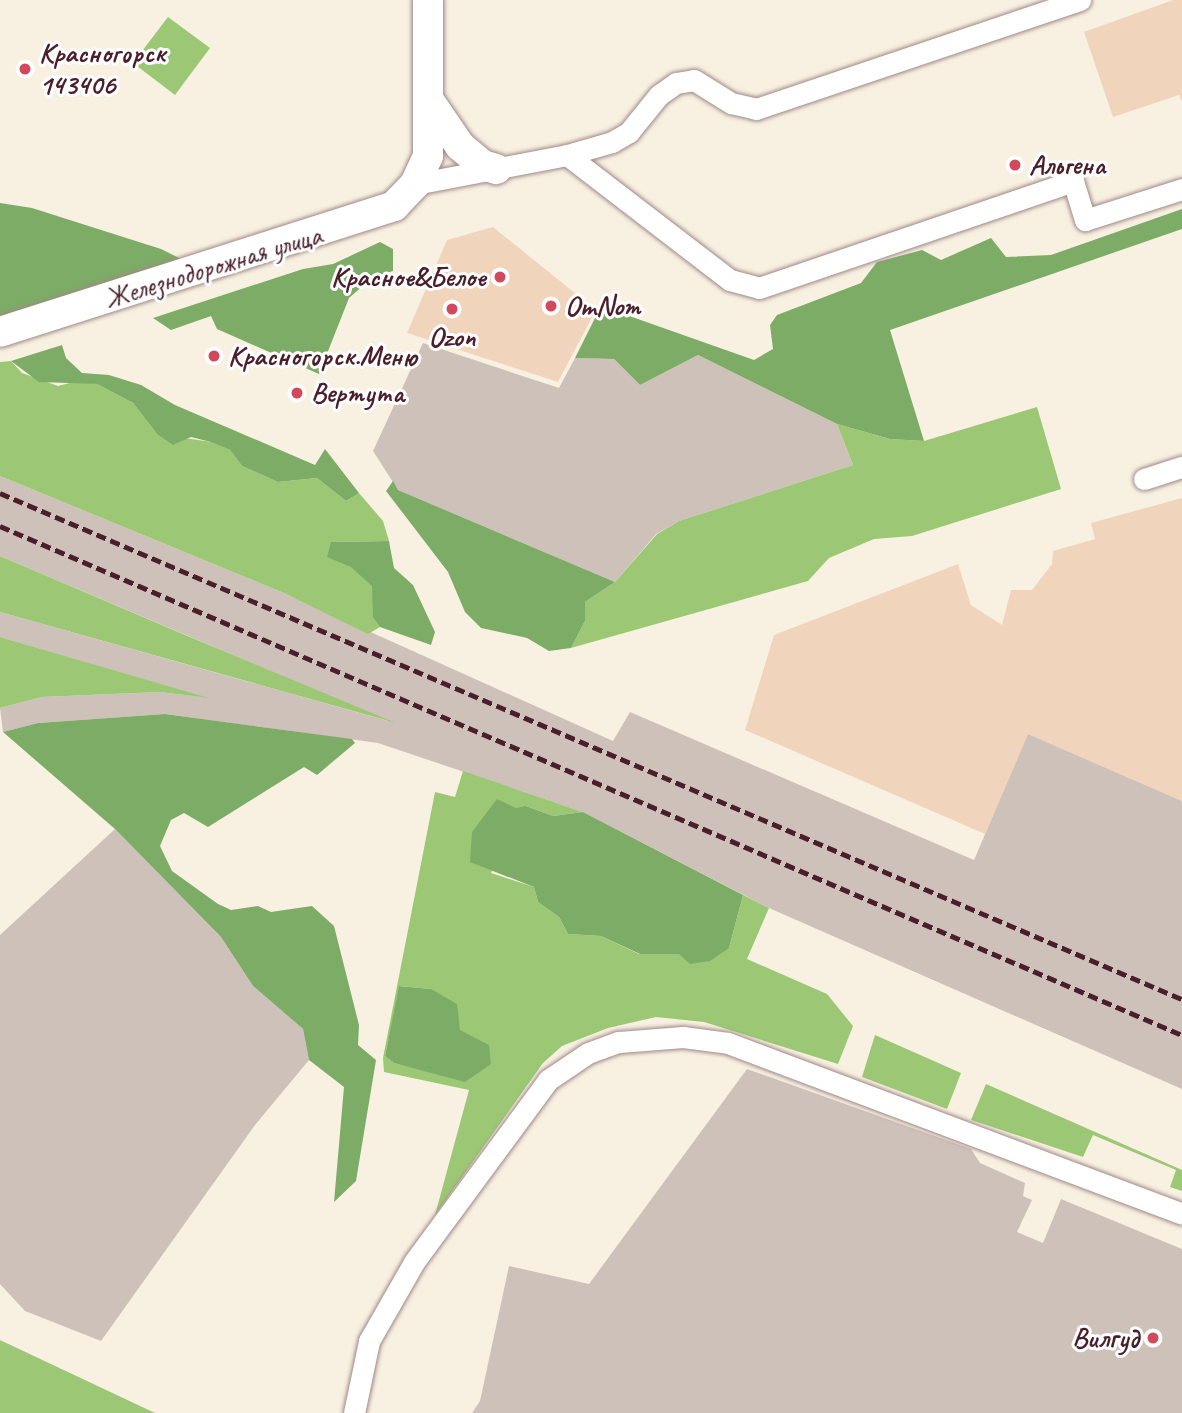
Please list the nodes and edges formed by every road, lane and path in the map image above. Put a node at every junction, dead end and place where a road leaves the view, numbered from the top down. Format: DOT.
graph roads {
  1 [pos="428,0"];
  2 [pos="1080,0"];
  3 [pos="430,102"];
  4 [pos="567,155"];
  5 [pos="496,169"];
  6 [pos="415,184"];
  7 [pos="1182,189"];
  8 [pos="0,332"];
  9 [pos="1182,467"];
  10 [pos="1144,479"];
  11 [pos="1182,1214"];
  12 [pos="354,1413"];
  1 -- 3 [label="street"];
  2 -- 4 [label="street"];
  3 -- 5 [label="street"];
  3 -- 6 [label="street"];
  4 -- 5 [label="street"];
  4 -- 7 [label="street"];
  5 -- 6 [label="street"];
  6 -- 8 [label="street, Железнодорожная улица"];
  9 -- 10 [label="street"];
  11 -- 12 [label="street"];
}
